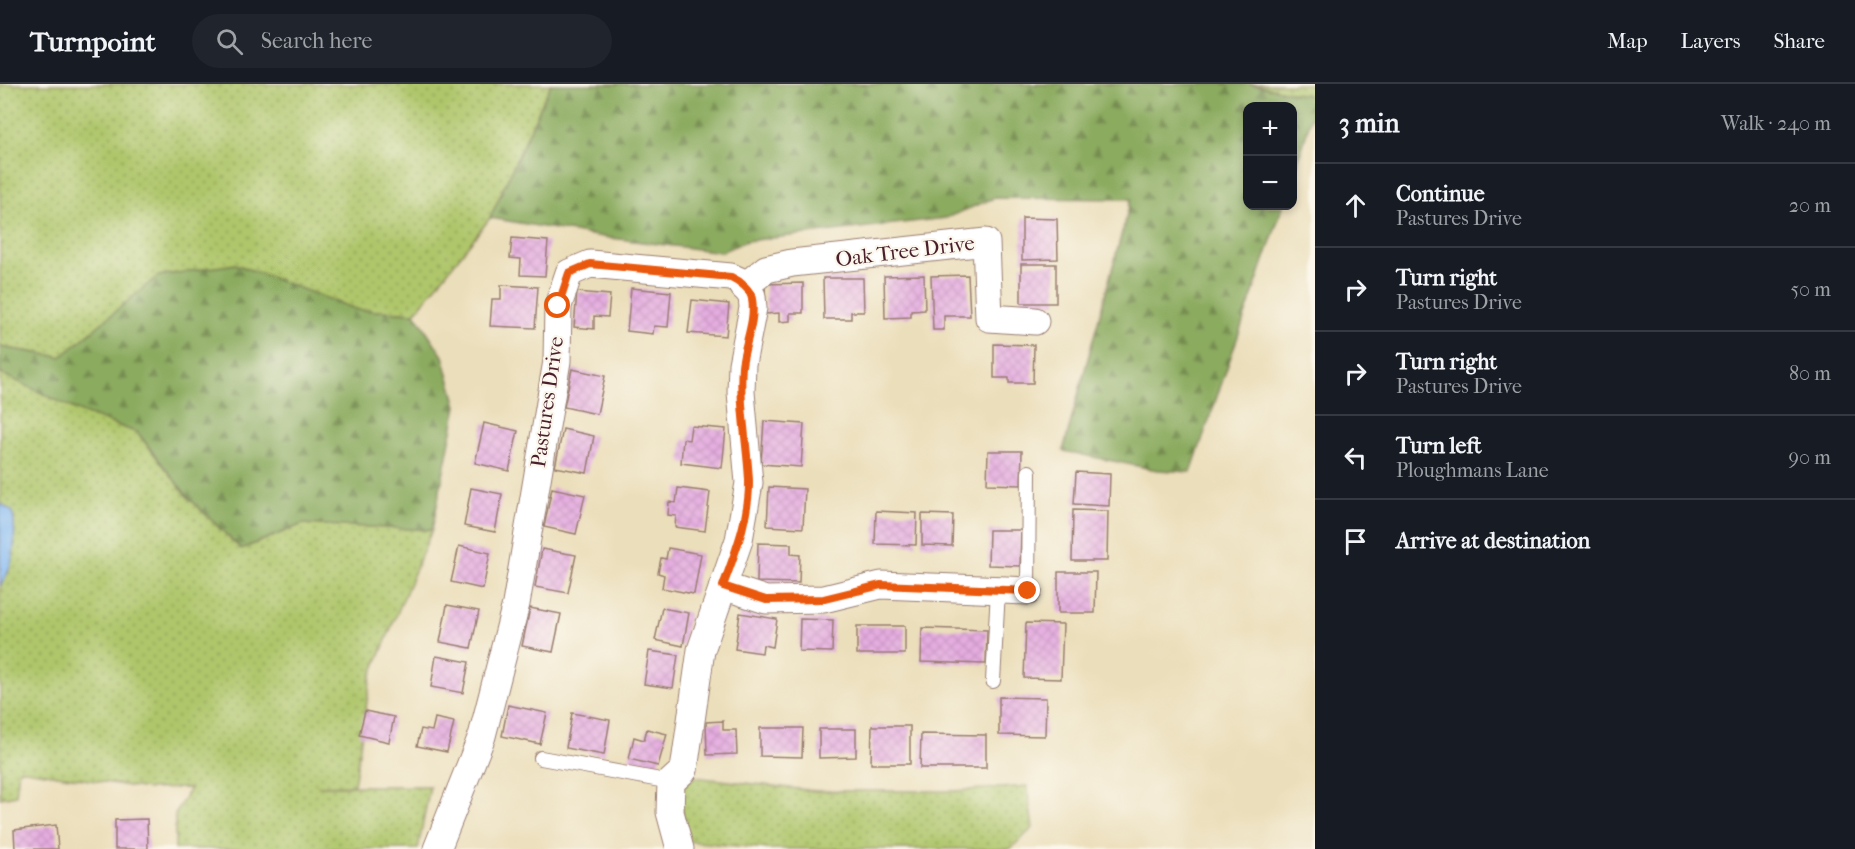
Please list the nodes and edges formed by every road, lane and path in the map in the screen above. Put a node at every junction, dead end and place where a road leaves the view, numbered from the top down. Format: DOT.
graph roads {
  1 [pos="744,287"];
  2 [pos="1035,321"];
  3 [pos="1029,472"];
  4 [pos="723,586"];
  5 [pos="998,590"];
  6 [pos="1028,591"];
  7 [pos="993,681"];
  8 [pos="541,758"];
  9 [pos="672,782"];
  10 [pos="437,849"];
  11 [pos="680,849"];
  1 -- 2 [label="street, Oak Tree Drive"];
  1 -- 4 [label="street"];
  1 -- 10 [label="street, Pastures Drive"];
  3 -- 6 [label="lane"];
  4 -- 5 [label="street"];
  4 -- 9 [label="street"];
  5 -- 6 [label="street"];
  5 -- 7 [label="lane"];
  8 -- 9 [label="lane"];
  9 -- 11 [label="street"];
}
